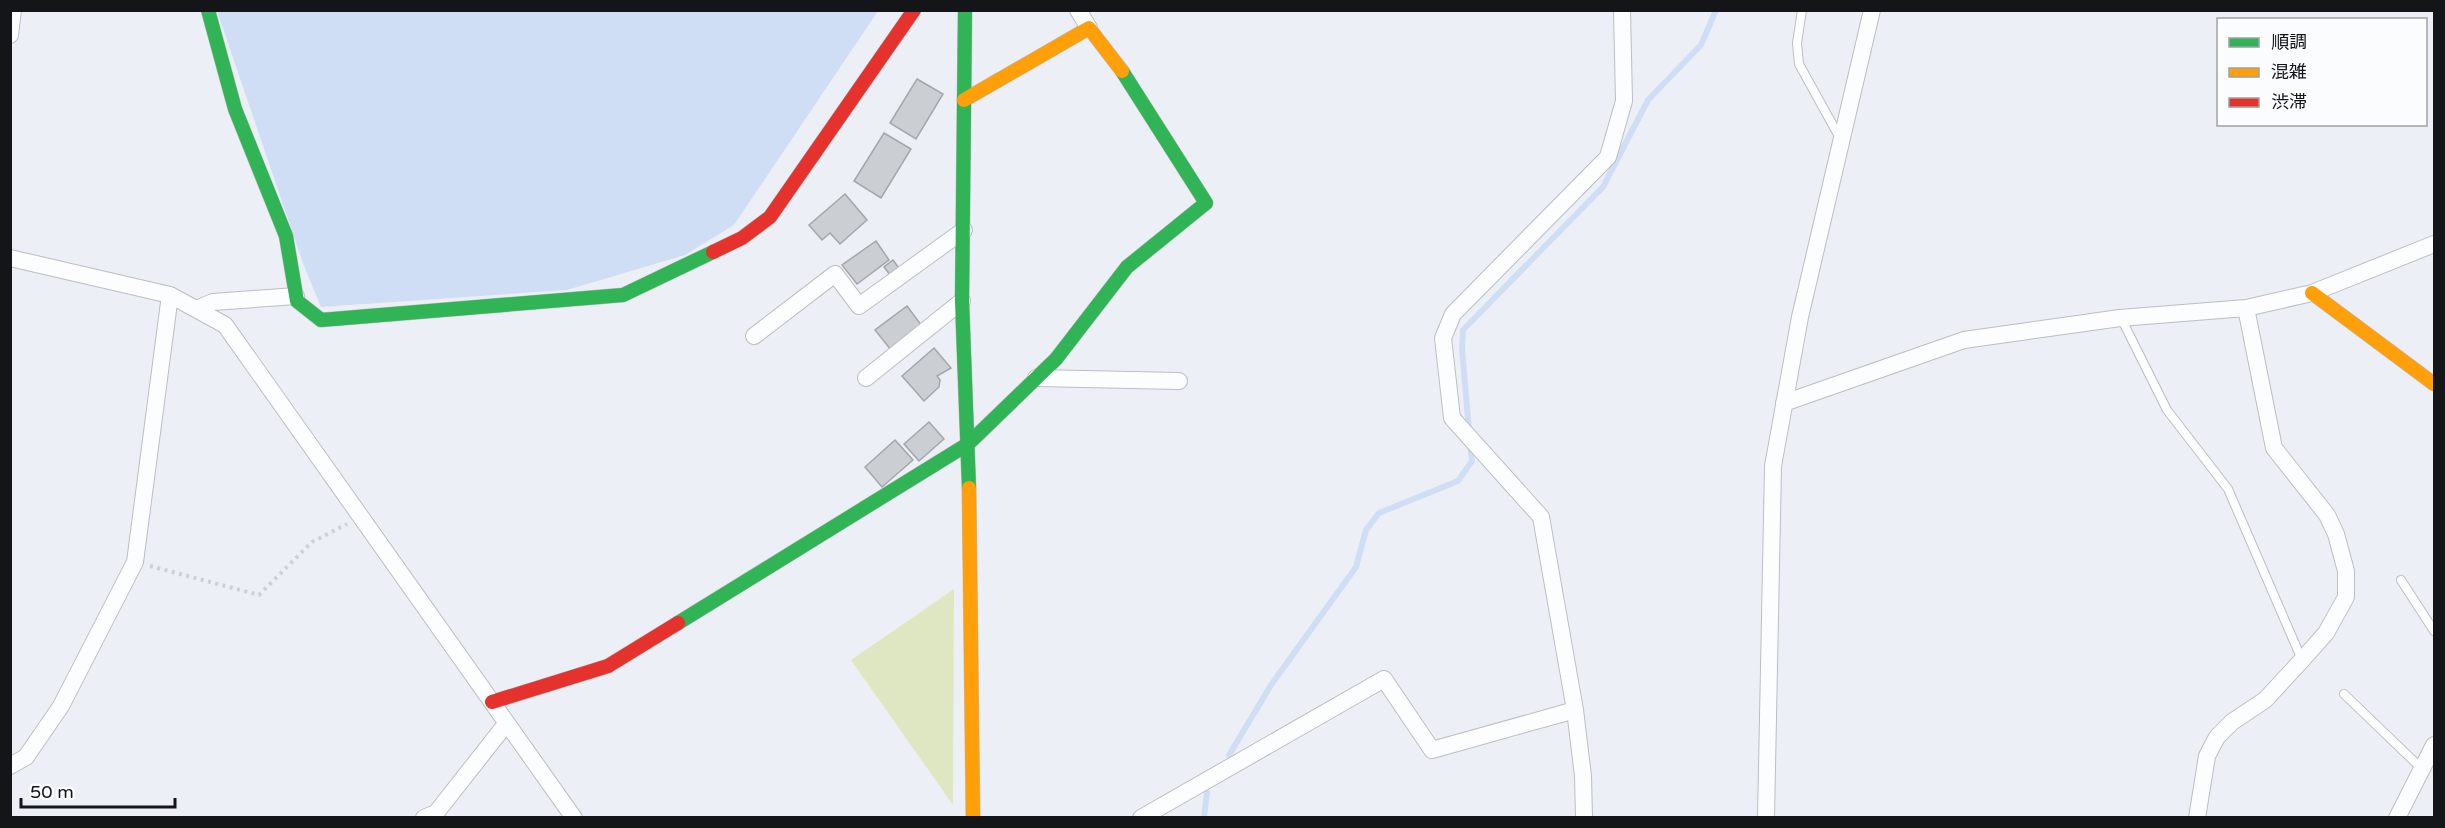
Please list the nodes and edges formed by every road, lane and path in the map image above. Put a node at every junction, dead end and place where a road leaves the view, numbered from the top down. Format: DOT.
graph roads {
  1 [pos="13,10"];
  2 [pos="207,10"];
  3 [pos="914,10"];
  4 [pos="965,10"];
  5 [pos="1078,10"];
  6 [pos="1622,10"];
  7 [pos="1802,10"];
  8 [pos="1872,10"];
  9 [pos="1089,28"];
  10 [pos="10,35"];
  11 [pos="964,100"];
  12 [pos="1842,144"];
  13 [pos="964,230"];
  14 [pos="2434,244"];
  15 [pos="10,258"];
  16 [pos="2312,293"];
  17 [pos="170,294"];
  18 [pos="296,297"];
  19 [pos="962,301"];
  20 [pos="2246,308"];
  21 [pos="196,309"];
  22 [pos="2120,318"];
  23 [pos="754,336"];
  24 [pos="866,378"];
  25 [pos="1036,378"];
  26 [pos="1179,381"];
  27 [pos="2434,384"];
  28 [pos="1784,403"];
  29 [pos="968,444"];
  30 [pos="362,516"];
  31 [pos="135,562"];
  32 [pos="2401,580"];
  33 [pos="2434,631"];
  34 [pos="2302,660"];
  35 [pos="2344,694"];
  36 [pos="492,702"];
  37 [pos="1575,710"];
  38 [pos="506,724"];
  39 [pos="2434,746"];
  40 [pos="10,766"];
  41 [pos="2422,769"];
  42 [pos="424,818"];
  43 [pos="574,818"];
  44 [pos="973,818"];
  45 [pos="1141,818"];
  46 [pos="1584,818"];
  47 [pos="1766,818"];
  48 [pos="2197,818"];
  49 [pos="2397,818"];
  1 -- 10 [label="street"];
  2 -- 18 [label="street"];
  3 -- 18 [label="street"];
  4 -- 11 [label="street"];
  5 -- 9 [label="street"];
  6 -- 37 [label="street"];
  7 -- 12 [label="lane"];
  8 -- 12 [label="street"];
  9 -- 11 [label="street"];
  9 -- 25 [label="street"];
  11 -- 13 [label="street"];
  12 -- 28 [label="street"];
  13 -- 19 [label="street"];
  13 -- 23 [label="street"];
  14 -- 16 [label="street"];
  15 -- 17 [label="street"];
  16 -- 20 [label="street"];
  16 -- 27 [label="street"];
  17 -- 21 [label="street"];
  17 -- 31 [label="street"];
  18 -- 21 [label="street"];
  19 -- 24 [label="street"];
  19 -- 29 [label="street"];
  20 -- 22 [label="street"];
  20 -- 34 [label="street"];
  21 -- 30 [label="street"];
  22 -- 28 [label="street"];
  22 -- 34 [label="lane"];
  25 -- 26 [label="street"];
  25 -- 29 [label="street"];
  28 -- 47 [label="street"];
  29 -- 36 [label="street"];
  29 -- 44 [label="street"];
  30 -- 31 [label="path"];
  30 -- 36 [label="street"];
  31 -- 40 [label="street"];
  32 -- 33 [label="lane"];
  34 -- 48 [label="street"];
  35 -- 41 [label="lane"];
  36 -- 38 [label="street"];
  37 -- 45 [label="street"];
  37 -- 46 [label="street"];
  38 -- 42 [label="street"];
  38 -- 43 [label="street"];
  39 -- 41 [label="street"];
  41 -- 49 [label="street"];
}
